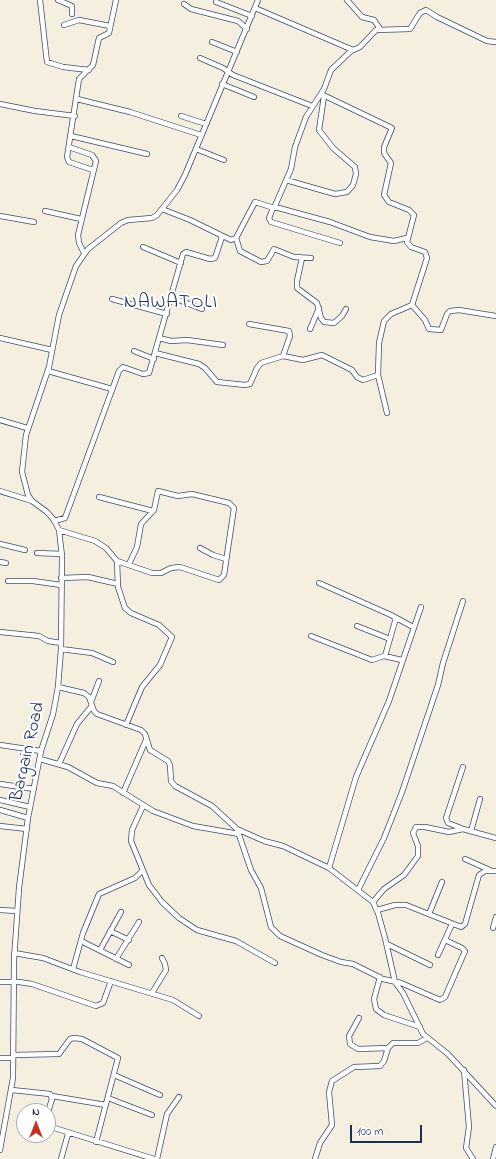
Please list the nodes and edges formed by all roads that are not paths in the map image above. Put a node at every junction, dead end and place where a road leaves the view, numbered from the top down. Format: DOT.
graph roads {
  1 [pos="40,0"];
  2 [pos="58,0"];
  3 [pos="116,0"];
  4 [pos="258,0"];
  5 [pos="347,0"];
  6 [pos="216,2"];
  7 [pos="184,4"];
  8 [pos="255,8"];
  9 [pos="72,14"];
  10 [pos="252,16"];
  11 [pos="64,25"];
  12 [pos="110,26"];
  13 [pos="247,28"];
  14 [pos="380,28"];
  15 [pos="212,42"];
  16 [pos="496,42"];
  17 [pos="353,50"];
  18 [pos="237,52"];
  19 [pos="200,58"];
  20 [pos="89,70"];
  21 [pos="228,72"];
  22 [pos="222,84"];
  23 [pos="322,95"];
  24 [pos="254,97"];
  25 [pos="77,99"];
  26 [pos="0,104"];
  27 [pos="312,106"];
  28 [pos="75,116"];
  29 [pos="181,116"];
  30 [pos="206,124"];
  31 [pos="201,135"];
  32 [pos="71,136"];
  33 [pos="69,147"];
  34 [pos="196,149"];
  35 [pos="147,154"];
  36 [pos="224,160"];
  37 [pos="93,170"];
  38 [pos="286,180"];
  39 [pos="274,208"];
  40 [pos="162,209"];
  41 [pos="45,211"];
  42 [pos="0,216"];
  43 [pos="81,219"];
  44 [pos="34,222"];
  45 [pos="222,237"];
  46 [pos="236,238"];
  47 [pos="407,238"];
  48 [pos="340,243"];
  49 [pos="143,247"];
  50 [pos="84,253"];
  51 [pos="302,258"];
  52 [pos="311,258"];
  53 [pos="181,263"];
  54 [pos="171,297"];
  55 [pos="112,299"];
  56 [pos="412,305"];
  57 [pos="319,306"];
  58 [pos="202,309"];
  59 [pos="346,309"];
  60 [pos="167,314"];
  61 [pos="496,316"];
  62 [pos="249,324"];
  63 [pos="310,329"];
  64 [pos="0,338"];
  65 [pos="159,338"];
  66 [pos="223,345"];
  67 [pos="52,350"];
  68 [pos="134,351"];
  69 [pos="155,353"];
  70 [pos="283,356"];
  71 [pos="154,359"];
  72 [pos="48,371"];
  73 [pos="378,375"];
  74 [pos="112,389"];
  75 [pos="387,413"];
  76 [pos="0,420"];
  77 [pos="27,428"];
  78 [pos="0,491"];
  79 [pos="99,497"];
  80 [pos="32,501"];
  81 [pos="153,511"];
  82 [pos="54,521"];
  83 [pos="58,530"];
  84 [pos="0,544"];
  85 [pos="200,548"];
  86 [pos="25,550"];
  87 [pos="37,553"];
  88 [pos="62,554"];
  89 [pos="226,559"];
  90 [pos="117,561"];
  91 [pos="0,562"];
  92 [pos="6,563"];
  93 [pos="129,564"];
  94 [pos="62,578"];
  95 [pos="8,582"];
  96 [pos="319,583"];
  97 [pos="118,584"];
  98 [pos="61,585"];
  99 [pos="463,600"];
  100 [pos="421,607"];
  101 [pos="396,618"];
  102 [pos="357,626"];
  103 [pos="413,627"];
  104 [pos="0,632"];
  105 [pos="311,636"];
  106 [pos="390,639"];
  107 [pos="61,646"];
  108 [pos="385,656"];
  109 [pos="402,660"];
  110 [pos="113,662"];
  111 [pos="99,681"];
  112 [pos="58,687"];
  113 [pos="91,705"];
  114 [pos="126,725"];
  115 [pos="146,738"];
  116 [pos="0,745"];
  117 [pos="41,751"];
  118 [pos="40,759"];
  119 [pos="59,764"];
  120 [pos="463,767"];
  121 [pos="0,784"];
  122 [pos="34,789"];
  123 [pos="124,793"];
  124 [pos="480,799"];
  125 [pos="0,800"];
  126 [pos="143,806"];
  127 [pos="30,807"];
  128 [pos="0,810"];
  129 [pos="28,818"];
  130 [pos="0,826"];
  131 [pos="27,829"];
  132 [pos="237,829"];
  133 [pos="463,829"];
  134 [pos="471,831"];
  135 [pos="239,834"];
  136 [pos="496,838"];
  137 [pos="465,859"];
  138 [pos="329,868"];
  139 [pos="143,870"];
  140 [pos="494,871"];
  141 [pos="442,882"];
  142 [pos="358,890"];
  143 [pos="373,902"];
  144 [pos="0,910"];
  145 [pos="377,910"];
  146 [pos="18,912"];
  147 [pos="121,912"];
  148 [pos="429,914"];
  149 [pos="496,916"];
  150 [pos="139,922"];
  151 [pos="452,924"];
  152 [pos="493,928"];
  153 [pos="110,931"];
  154 [pos="129,940"];
  155 [pos="445,940"];
  156 [pos="81,941"];
  157 [pos="387,944"];
  158 [pos="100,950"];
  159 [pos="14,953"];
  160 [pos="438,955"];
  161 [pos="162,958"];
  162 [pos="116,959"];
  163 [pos="275,964"];
  164 [pos="129,965"];
  165 [pos="430,965"];
  166 [pos="73,969"];
  167 [pos="380,978"];
  168 [pos="111,981"];
  169 [pos="0,982"];
  170 [pos="395,982"];
  171 [pos="14,983"];
  172 [pos="152,993"];
  173 [pos="199,1016"];
  174 [pos="359,1018"];
  175 [pos="420,1027"];
  176 [pos="427,1038"];
  177 [pos="388,1048"];
  178 [pos="13,1056"];
  179 [pos="0,1058"];
  180 [pos="464,1070"];
  181 [pos="114,1075"];
  182 [pos="12,1090"];
  183 [pos="160,1095"];
  184 [pos="52,1096"];
  185 [pos="179,1097"];
  186 [pos="108,1098"];
  187 [pos="495,1102"];
  188 [pos="50,1103"];
  189 [pos="106,1104"];
  190 [pos="152,1115"];
  191 [pos="3,1125"];
  192 [pos="56,1129"];
  193 [pos="68,1134"];
  194 [pos="96,1142"];
  195 [pos="496,1147"];
  196 [pos="0,1150"];
  197 [pos="61,1159"];
  198 [pos="154,1159"];
  199 [pos="158,1159"];
  200 [pos="315,1159"];
  201 [pos="473,1159"];
  202 [pos="494,1159"];
  1 -- 20 [label="street"];
  2 -- 9 [label="street"];
  3 -- 12 [label="street"];
  4 -- 8 [label="street"];
  5 -- 14 [label="street"];
  6 -- 10 [label="street"];
  7 -- 13 [label="street"];
  8 -- 10 [label="street"];
  8 -- 17 [label="street"];
  10 -- 13 [label="street"];
  11 -- 12 [label="street"];
  12 -- 20 [label="street"];
  13 -- 18 [label="street"];
  14 -- 16 [label="street"];
  14 -- 17 [label="street"];
  15 -- 18 [label="street"];
  17 -- 23 [label="street"];
  18 -- 21 [label="street"];
  19 -- 21 [label="street"];
  20 -- 25 [label="street"];
  21 -- 22 [label="street"];
  21 -- 27 [label="street"];
  22 -- 24 [label="street"];
  22 -- 30 [label="street"];
  23 -- 27 [label="street"];
  23 -- 38 [label="street"];
  23 -- 47 [label="street"];
  25 -- 28 [label="street"];
  25 -- 31 [label="street"];
  26 -- 28 [label="street"];
  27 -- 38 [label="street"];
  28 -- 32 [label="street"];
  29 -- 30 [label="street"];
  30 -- 31 [label="street"];
  31 -- 34 [label="street"];
  32 -- 33 [label="street"];
  32 -- 35 [label="street"];
  33 -- 37 [label="street"];
  33 -- 37 [label="street"];
  34 -- 36 [label="street"];
  34 -- 40 [label="street"];
  37 -- 43 [label="street"];
  38 -- 39 [label="street"];
  39 -- 46 [label="street"];
  39 -- 47 [label="street"];
  39 -- 48 [label="street"];
  40 -- 45 [label="street"];
  40 -- 50 [label="street"];
  41 -- 43 [label="street"];
  42 -- 44 [label="street"];
  43 -- 50 [label="street"];
  45 -- 46 [label="street"];
  45 -- 53 [label="street"];
  46 -- 51 [label="street"];
  47 -- 56 [label="street"];
  49 -- 53 [label="street"];
  50 -- 67 [label="street"];
  51 -- 52 [label="street"];
  51 -- 57 [label="street"];
  53 -- 54 [label="street"];
  54 -- 58 [label="street"];
  54 -- 60 [label="street"];
  55 -- 60 [label="street"];
  56 -- 61 [label="street"];
  56 -- 73 [label="street"];
  57 -- 59 [label="street"];
  57 -- 63 [label="street"];
  60 -- 65 [label="street"];
  62 -- 70 [label="street"];
  64 -- 67 [label="street"];
  65 -- 66 [label="street"];
  65 -- 69 [label="street"];
  67 -- 72 [label="street"];
  68 -- 71 [label="street"];
  69 -- 70 [label="street"];
  69 -- 71 [label="street"];
  70 -- 73 [label="street"];
  71 -- 74 [label="street"];
  72 -- 74 [label="street"];
  72 -- 77 [label="street"];
  73 -- 75 [label="street"];
  74 -- 82 [label="street"];
  76 -- 77 [label="street"];
  77 -- 80 [label="street"];
  78 -- 80 [label="street, Bargain Road"];
  79 -- 81 [label="street"];
  80 -- 82 [label="street, Bargain Road"];
  81 -- 89 [label="street"];
  81 -- 93 [label="street"];
  82 -- 83 [label="street, Bargain Road"];
  83 -- 88 [label="street, Bargain Road"];
  83 -- 90 [label="street"];
  84 -- 86 [label="street"];
  85 -- 89 [label="street"];
  87 -- 88 [label="street"];
  88 -- 94 [label="street, Bargain Road"];
  89 -- 93 [label="street"];
  90 -- 93 [label="street"];
  90 -- 97 [label="street"];
  91 -- 92 [label="street"];
  94 -- 97 [label="street"];
  94 -- 98 [label="street, Bargain Road"];
  95 -- 98 [label="street"];
  96 -- 101 [label="street"];
  97 -- 114 [label="street"];
  98 -- 107 [label="street, Bargain Road"];
  99 -- 142 [label="street"];
  100 -- 103 [label="street"];
  101 -- 103 [label="street"];
  101 -- 106 [label="street"];
  102 -- 106 [label="street"];
  103 -- 109 [label="street"];
  104 -- 107 [label="street"];
  105 -- 108 [label="street"];
  106 -- 108 [label="street"];
  107 -- 110 [label="street"];
  107 -- 112 [label="street, Bargain Road"];
  108 -- 109 [label="street"];
  109 -- 138 [label="street"];
  111 -- 113 [label="street"];
  112 -- 113 [label="street"];
  112 -- 117 [label="street, Bargain Road"];
  113 -- 114 [label="street"];
  113 -- 119 [label="street"];
  114 -- 115 [label="street"];
  115 -- 123 [label="street"];
  115 -- 132 [label="street"];
  116 -- 117 [label="street"];
  117 -- 118 [label="street, Bargain Road"];
  118 -- 119 [label="street"];
  118 -- 122 [label="street, Bargain Road"];
  119 -- 123 [label="street"];
  120 -- 133 [label="street"];
  121 -- 122 [label="street"];
  122 -- 127 [label="street, Bargain Road"];
  123 -- 126 [label="street"];
  124 -- 134 [label="street"];
  125 -- 127 [label="street"];
  126 -- 135 [label="street"];
  126 -- 139 [label="street"];
  127 -- 129 [label="street, Bargain Road"];
  128 -- 129 [label="street"];
  129 -- 131 [label="street, Bargain Road"];
  130 -- 131 [label="street"];
  131 -- 146 [label="street, Bargain Road"];
  132 -- 135 [label="street"];
  132 -- 138 [label="street"];
  133 -- 134 [label="street"];
  133 -- 143 [label="street"];
  134 -- 136 [label="street"];
  135 -- 167 [label="street"];
  137 -- 140 [label="street"];
  138 -- 142 [label="street"];
  139 -- 156 [label="street"];
  139 -- 163 [label="street"];
  140 -- 151 [label="street"];
  141 -- 148 [label="street"];
  142 -- 143 [label="street"];
  143 -- 145 [label="street"];
  144 -- 146 [label="street"];
  145 -- 148 [label="street"];
  145 -- 157 [label="street"];
  146 -- 159 [label="street, Bargain Road"];
  147 -- 153 [label="street"];
  148 -- 151 [label="street"];
  149 -- 152 [label="street"];
  150 -- 154 [label="street"];
  151 -- 155 [label="street"];
  153 -- 154 [label="street"];
  153 -- 158 [label="street"];
  154 -- 162 [label="street"];
  155 -- 160 [label="street"];
  155 -- 170 [label="street"];
  156 -- 158 [label="street"];
  156 -- 166 [label="street"];
  157 -- 165 [label="street"];
  157 -- 170 [label="street"];
  158 -- 162 [label="street"];
  159 -- 166 [label="street"];
  159 -- 171 [label="street, Bargain Road"];
  161 -- 172 [label="street"];
  162 -- 164 [label="street"];
  166 -- 168 [label="street"];
  167 -- 170 [label="street"];
  167 -- 175 [label="street"];
  168 -- 171 [label="street"];
  168 -- 172 [label="street"];
  169 -- 171 [label="street"];
  170 -- 175 [label="street"];
  171 -- 178 [label="street, Bargain Road"];
  172 -- 173 [label="street"];
  174 -- 177 [label="street"];
  175 -- 176 [label="street"];
  176 -- 177 [label="street"];
  176 -- 180 [label="street"];
  177 -- 200 [label="street"];
  178 -- 179 [label="street"];
  178 -- 181 [label="street"];
  178 -- 182 [label="street, Bargain Road"];
  180 -- 187 [label="street"];
  180 -- 201 [label="street"];
  181 -- 183 [label="street"];
  181 -- 186 [label="street"];
  182 -- 184 [label="street"];
  182 -- 191 [label="street, Bargain Road"];
  184 -- 188 [label="street"];
  184 -- 189 [label="street"];
  185 -- 199 [label="street"];
  186 -- 189 [label="street"];
  186 -- 190 [label="street"];
  189 -- 194 [label="street"];
  191 -- 196 [label="street, Bargain Road"];
  192 -- 193 [label="street"];
  193 -- 194 [label="street"];
  193 -- 197 [label="street"];
  194 -- 198 [label="street"];
  195 -- 202 [label="street"];
}
